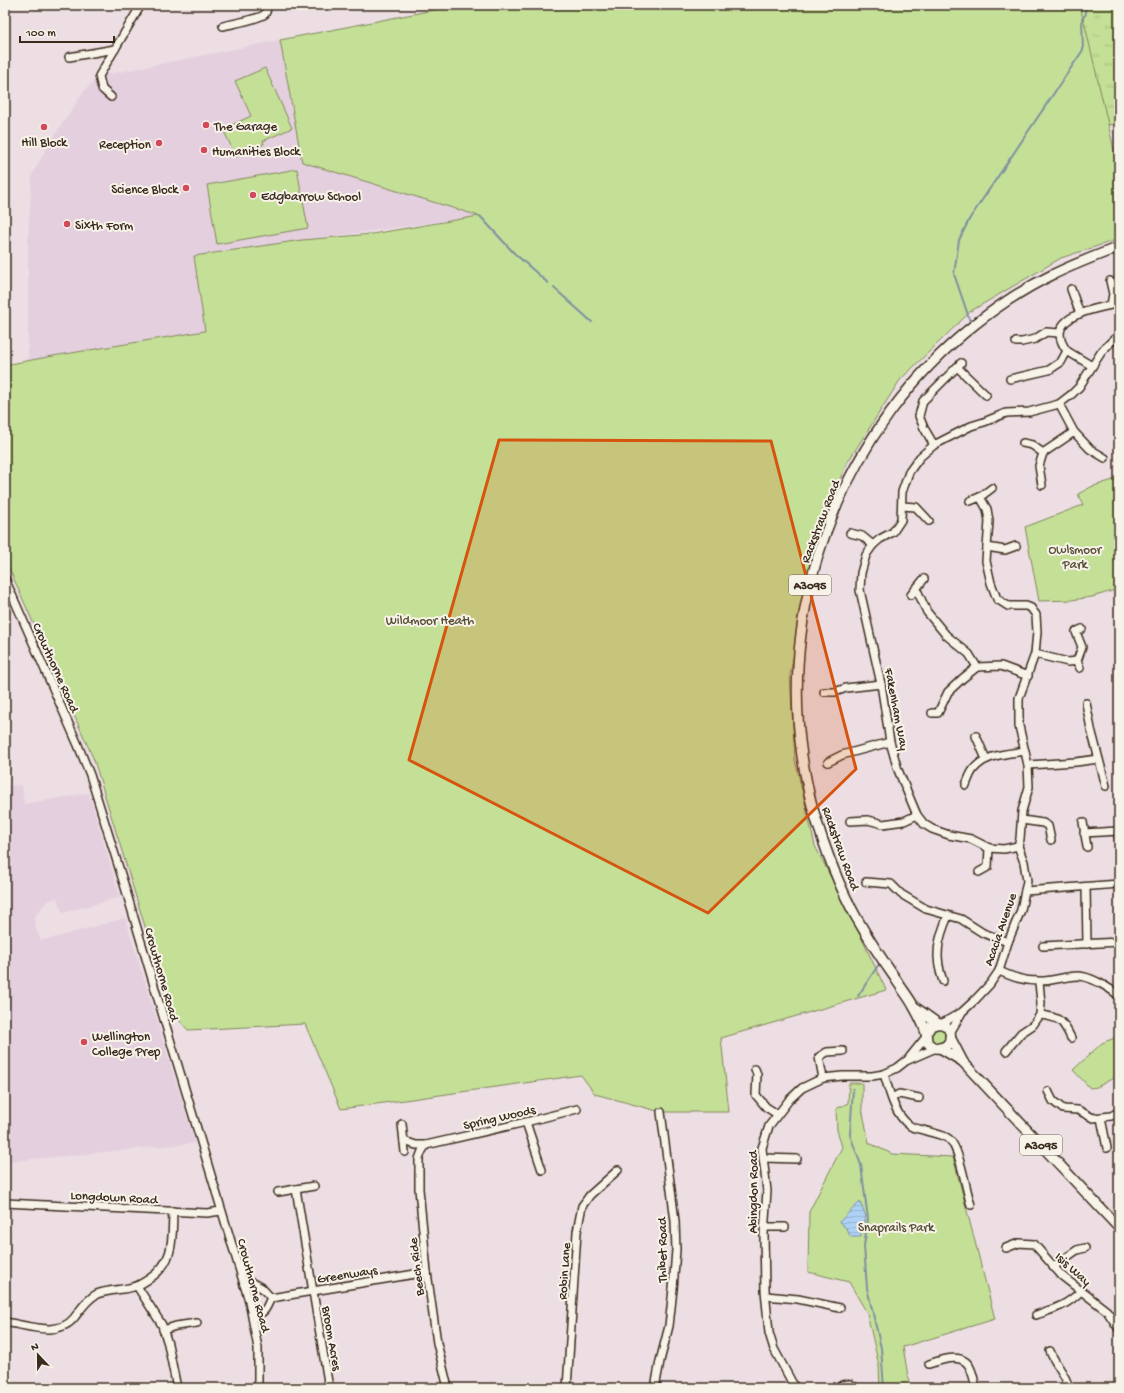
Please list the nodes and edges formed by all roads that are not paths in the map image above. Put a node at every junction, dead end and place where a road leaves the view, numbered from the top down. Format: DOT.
graph roads {
  1 [pos="141,5"];
  2 [pos="267,5"];
  3 [pos="223,26"];
  4 [pos="115,49"];
  5 [pos="69,57"];
  6 [pos="111,97"];
  7 [pos="1119,247"];
  8 [pos="1110,281"];
  9 [pos="1071,289"];
  10 [pos="1080,314"];
  11 [pos="1059,333"];
  12 [pos="1119,336"];
  13 [pos="1016,342"];
  14 [pos="1067,351"];
  15 [pos="1092,366"];
  16 [pos="1010,379"];
  17 [pos="986,395"];
  18 [pos="1059,404"];
  19 [pos="1074,432"];
  20 [pos="1022,443"];
  21 [pos="934,445"];
  22 [pos="1043,453"];
  23 [pos="1106,458"];
  24 [pos="1042,485"];
  25 [pos="992,488"];
  26 [pos="980,497"];
  27 [pos="970,501"];
  28 [pos="902,506"];
  29 [pos="929,521"];
  30 [pos="850,533"];
  31 [pos="873,545"];
  32 [pos="1016,546"];
  33 [pos="987,547"];
  34 [pos="5,579"];
  35 [pos="924,579"];
  36 [pos="916,588"];
  37 [pos="911,595"];
  38 [pos="1082,629"];
  39 [pos="1035,654"];
  40 [pos="978,667"];
  41 [pos="1028,676"];
  42 [pos="882,684"];
  43 [pos="824,692"];
  44 [pos="1086,703"];
  45 [pos="932,713"];
  46 [pos="976,736"];
  47 [pos="890,742"];
  48 [pos="1026,751"];
  49 [pos="986,759"];
  50 [pos="1098,759"];
  51 [pos="828,762"];
  52 [pos="1028,765"];
  53 [pos="966,785"];
  54 [pos="1106,786"];
  55 [pos="917,815"];
  56 [pos="1022,820"];
  57 [pos="850,821"];
  58 [pos="1083,822"];
  59 [pos="1084,833"];
  60 [pos="1051,840"];
  61 [pos="1119,840"];
  62 [pos="1018,846"];
  63 [pos="1087,847"];
  64 [pos="990,848"];
  65 [pos="979,872"];
  66 [pos="866,882"];
  67 [pos="1119,884"];
  68 [pos="1086,887"];
  69 [pos="1025,891"];
  70 [pos="948,916"];
  71 [pos="1008,942"];
  72 [pos="1119,942"];
  73 [pos="1087,944"];
  74 [pos="1043,946"];
  75 [pos="999,971"];
  76 [pos="943,981"];
  77 [pos="1039,982"];
  78 [pos="1119,996"];
  79 [pos="914,1006"];
  80 [pos="962,1012"];
  81 [pos="1040,1015"];
  82 [pos="939,1024"];
  83 [pos="926,1035"];
  84 [pos="950,1035"];
  85 [pos="1072,1038"];
  86 [pos="938,1048"];
  87 [pos="843,1051"];
  88 [pos="1006,1051"];
  89 [pos="906,1061"];
  90 [pos="963,1062"];
  91 [pos="755,1069"];
  92 [pos="884,1074"];
  93 [pos="823,1078"];
  94 [pos="1048,1090"];
  95 [pos="892,1098"];
  96 [pos="919,1098"];
  97 [pos="577,1109"];
  98 [pos="661,1112"];
  99 [pos="1119,1112"];
  100 [pos="777,1114"];
  101 [pos="1101,1118"];
  102 [pos="526,1122"];
  103 [pos="402,1124"];
  104 [pos="404,1141"];
  105 [pos="416,1145"];
  106 [pos="426,1145"];
  107 [pos="1107,1148"];
  108 [pos="405,1152"];
  109 [pos="420,1154"];
  110 [pos="763,1158"];
  111 [pos="797,1159"];
  112 [pos="542,1170"];
  113 [pos="618,1170"];
  114 [pos="314,1186"];
  115 [pos="296,1189"];
  116 [pos="278,1192"];
  117 [pos="5,1203"];
  118 [pos="971,1205"];
  119 [pos="173,1211"];
  120 [pos="221,1211"];
  121 [pos="764,1227"];
  122 [pos="785,1227"];
  123 [pos="1119,1228"];
  124 [pos="1006,1248"];
  125 [pos="1085,1248"];
  126 [pos="1053,1267"];
  127 [pos="427,1272"];
  128 [pos="244,1285"];
  129 [pos="137,1286"];
  130 [pos="313,1291"];
  131 [pos="1081,1291"];
  132 [pos="766,1296"];
  133 [pos="271,1298"];
  134 [pos="840,1308"];
  135 [pos="1036,1315"];
  136 [pos="253,1316"];
  137 [pos="5,1322"];
  138 [pos="197,1323"];
  139 [pos="1119,1329"];
  140 [pos="163,1330"];
  141 [pos="1050,1351"];
  142 [pos="929,1364"];
  143 [pos="177,1388"];
  144 [pos="258,1388"];
  145 [pos="329,1388"];
  146 [pos="448,1388"];
  147 [pos="567,1388"];
  148 [pos="655,1388"];
  149 [pos="795,1388"];
  150 [pos="840,1388"];
  151 [pos="856,1388"];
  152 [pos="976,1388"];
  153 [pos="1069,1388"];
  1 -- 4 [label="street"];
  2 -- 3 [label="street"];
  4 -- 5 [label="street"];
  4 -- 6 [label="street"];
  7 -- 79 [label="main road, Rackstraw Road / A3095"];
  8 -- 10 [label="street"];
  9 -- 10 [label="street"];
  10 -- 11 [label="street"];
  11 -- 13 [label="street"];
  11 -- 14 [label="street"];
  12 -- 15 [label="street, Fakenham Way"];
  14 -- 15 [label="street"];
  14 -- 16 [label="street"];
  15 -- 18 [label="street, Fakenham Way"];
  17 -- 21 [label="street"];
  18 -- 19 [label="street"];
  18 -- 21 [label="street, Fakenham Way"];
  19 -- 22 [label="street"];
  19 -- 23 [label="street"];
  20 -- 22 [label="street"];
  21 -- 28 [label="street, Fakenham Way"];
  22 -- 24 [label="street"];
  25 -- 26 [label="street"];
  26 -- 27 [label="street"];
  26 -- 33 [label="street, Acacia Avenue"];
  28 -- 29 [label="street"];
  28 -- 31 [label="street, Fakenham Way"];
  30 -- 31 [label="street"];
  31 -- 42 [label="street, Fakenham Way"];
  32 -- 33 [label="street"];
  33 -- 39 [label="street, Acacia Avenue"];
  34 -- 120 [label="street, Crowthorne Road"];
  35 -- 36 [label="street"];
  36 -- 37 [label="street"];
  36 -- 40 [label="street"];
  38 -- 39 [label="street"];
  39 -- 41 [label="street, Acacia Avenue"];
  40 -- 41 [label="street"];
  40 -- 45 [label="street"];
  41 -- 48 [label="street, Acacia Avenue"];
  42 -- 43 [label="street"];
  42 -- 47 [label="street, Fakenham Way"];
  44 -- 50 [label="street"];
  46 -- 49 [label="street"];
  47 -- 51 [label="street"];
  47 -- 55 [label="street, Fakenham Way"];
  48 -- 49 [label="street"];
  48 -- 52 [label="street, Acacia Avenue"];
  49 -- 53 [label="street"];
  50 -- 52 [label="street"];
  50 -- 54 [label="street"];
  52 -- 56 [label="street, Acacia Avenue"];
  55 -- 57 [label="street"];
  55 -- 64 [label="street, Fakenham Way"];
  56 -- 60 [label="street"];
  56 -- 62 [label="street, Acacia Avenue"];
  58 -- 59 [label="street"];
  59 -- 61 [label="street"];
  59 -- 63 [label="street"];
  62 -- 64 [label="street, Fakenham Way"];
  62 -- 69 [label="street, Acacia Avenue"];
  64 -- 65 [label="street"];
  66 -- 70 [label="street"];
  67 -- 68 [label="street"];
  68 -- 69 [label="street"];
  68 -- 73 [label="street"];
  69 -- 71 [label="street, Acacia Avenue"];
  70 -- 71 [label="street"];
  70 -- 76 [label="street"];
  71 -- 75 [label="street, Acacia Avenue"];
  72 -- 73 [label="street"];
  73 -- 74 [label="street"];
  75 -- 77 [label="street"];
  75 -- 80 [label="street, Acacia Avenue"];
  77 -- 78 [label="street"];
  77 -- 81 [label="street"];
  79 -- 82 [label="main road, Rackstraw Road / A3095"];
  79 -- 83 [label="main road, Rackstraw Road / A3095"];
  80 -- 82 [label="street, Acacia Avenue"];
  80 -- 84 [label="street, Acacia Avenue"];
  81 -- 85 [label="street"];
  81 -- 88 [label="street"];
  82 -- 83 [label="main road"];
  82 -- 84 [label="main road"];
  83 -- 86 [label="main road"];
  83 -- 89 [label="street, Abingdon Road"];
  84 -- 86 [label="main road"];
  84 -- 90 [label="main road, A3095"];
  86 -- 89 [label="street, Abingdon Road"];
  86 -- 90 [label="main road, A3095"];
  87 -- 93 [label="street"];
  89 -- 92 [label="street, Abingdon Road"];
  90 -- 123 [label="main road, A3095"];
  91 -- 100 [label="street"];
  92 -- 93 [label="street, Abingdon Road"];
  92 -- 95 [label="street"];
  93 -- 100 [label="street, Abingdon Road"];
  94 -- 101 [label="street"];
  95 -- 96 [label="street"];
  95 -- 118 [label="street"];
  97 -- 102 [label="street, Spring Woods"];
  98 -- 148 [label="street, Thibet Road"];
  99 -- 101 [label="street"];
  100 -- 110 [label="street, Abingdon Road"];
  101 -- 107 [label="street"];
  102 -- 106 [label="street, Spring Woods"];
  102 -- 112 [label="street"];
  103 -- 104 [label="street"];
  104 -- 105 [label="street, Spring Woods"];
  104 -- 108 [label="street"];
  105 -- 106 [label="street, Spring Woods"];
  105 -- 109 [label="street"];
  106 -- 109 [label="street, Beech Ride"];
  109 -- 127 [label="street, Beech Ride"];
  110 -- 111 [label="street"];
  110 -- 121 [label="street, Abingdon Road"];
  113 -- 147 [label="street, Robin Lane"];
  114 -- 115 [label="street"];
  115 -- 116 [label="street"];
  115 -- 130 [label="street, Broom Acres"];
  117 -- 119 [label="street, Longdown Road"];
  119 -- 120 [label="street, Longdown Road"];
  119 -- 129 [label="street"];
  120 -- 128 [label="street, Crowthorne Road"];
  121 -- 122 [label="street"];
  121 -- 132 [label="street, Abingdon Road"];
  124 -- 126 [label="street, Isis Way"];
  125 -- 126 [label="street"];
  126 -- 131 [label="street, Isis Way"];
  127 -- 130 [label="street, Greenways"];
  127 -- 146 [label="street, Beech Ride"];
  128 -- 133 [label="street"];
  128 -- 136 [label="street, Crowthorne Road"];
  129 -- 137 [label="street"];
  129 -- 140 [label="street"];
  130 -- 133 [label="street, Greenways"];
  130 -- 145 [label="street, Broom Acres"];
  131 -- 135 [label="street"];
  131 -- 139 [label="street, Isis Way"];
  132 -- 134 [label="street"];
  132 -- 149 [label="street, Abingdon Road"];
  133 -- 136 [label="street"];
  136 -- 144 [label="street, Crowthorne Road"];
  138 -- 140 [label="street"];
  140 -- 143 [label="street"];
  141 -- 153 [label="street"];
  142 -- 152 [label="street"];
  150 -- 151 [label="street"];
}
